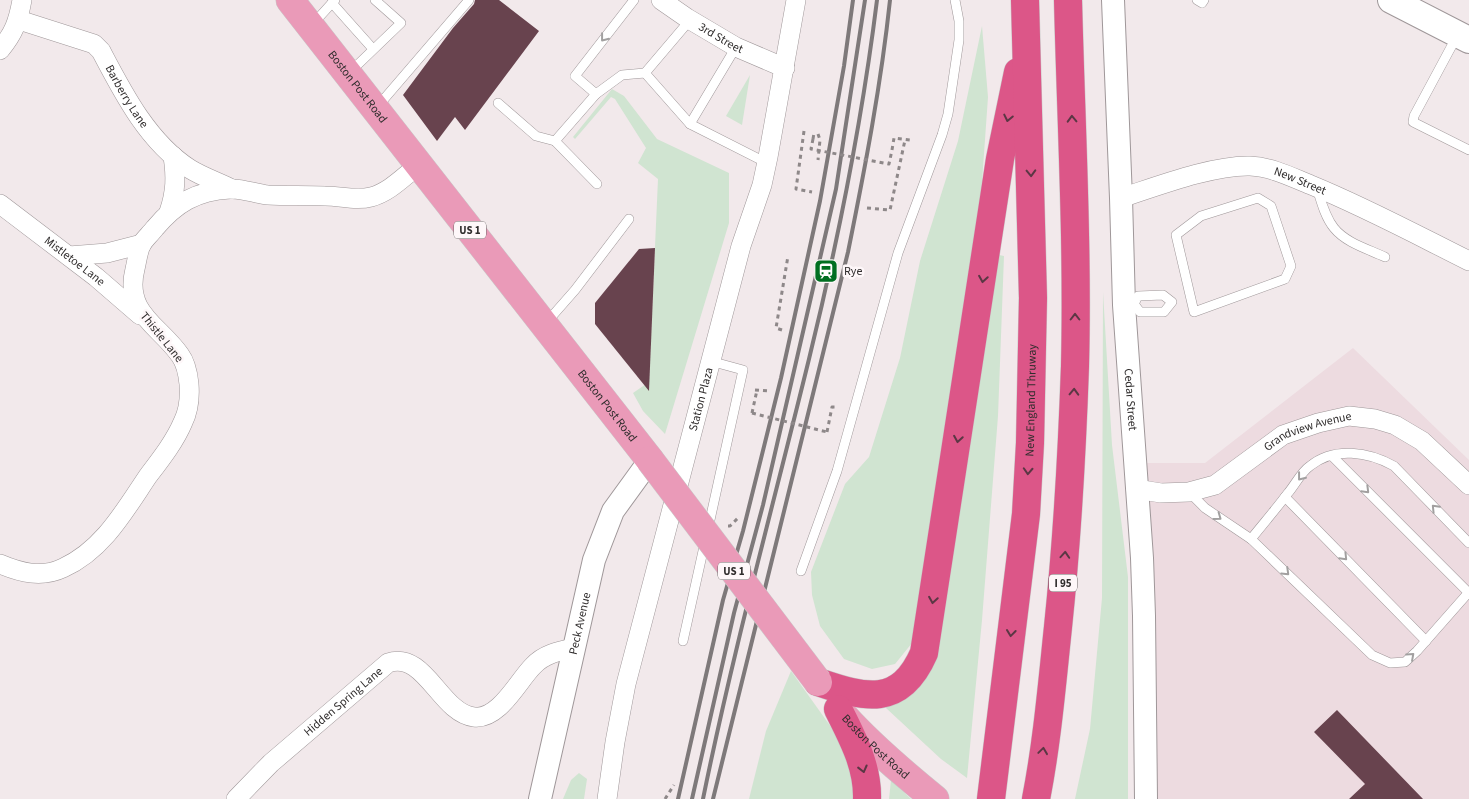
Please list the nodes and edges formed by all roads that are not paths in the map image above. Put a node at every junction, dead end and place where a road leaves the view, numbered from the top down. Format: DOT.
graph roads {
  1 [pos="22,0"];
  2 [pos="290,0"];
  3 [pos="375,0"];
  4 [pos="469,0"];
  5 [pos="634,0"];
  6 [pos="661,0"];
  7 [pos="796,0"];
  8 [pos="955,0"];
  9 [pos="1025,0"];
  10 [pos="1068,0"];
  11 [pos="1113,0"];
  12 [pos="1197,0"];
  13 [pos="1204,0"];
  14 [pos="1391,0"];
  15 [pos="334,2"];
  16 [pos="18,20"];
  17 [pos="690,20"];
  18 [pos="310,26"];
  19 [pos="1026,36"];
  20 [pos="1464,37"];
  21 [pos="736,47"];
  22 [pos="373,49"];
  23 [pos="0,50"];
  24 [pos="785,68"];
  25 [pos="645,73"];
  26 [pos="348,74"];
  27 [pos="596,94"];
  28 [pos="498,104"];
  29 [pos="376,110"];
  30 [pos="690,124"];
  31 [pos="555,141"];
  32 [pos="1469,150"];
  33 [pos="173,156"];
  34 [pos="767,163"];
  35 [pos="419,165"];
  36 [pos="597,184"];
  37 [pos="232,188"];
  38 [pos="1316,188"];
  39 [pos="1121,198"];
  40 [pos="0,204"];
  41 [pos="169,212"];
  42 [pos="629,219"];
  43 [pos="142,244"];
  44 [pos="69,256"];
  45 [pos="1385,257"];
  46 [pos="1469,260"];
  47 [pos="1189,296"];
  48 [pos="1172,302"];
  49 [pos="1129,305"];
  50 [pos="147,321"];
  51 [pos="544,325"];
  52 [pos="710,361"];
  53 [pos="1332,456"];
  54 [pos="650,460"];
  55 [pos="1469,485"];
  56 [pos="1136,489"];
  57 [pos="1189,492"];
  58 [pos="1285,497"];
  59 [pos="1251,539"];
  60 [pos="1469,543"];
  61 [pos="0,564"];
  62 [pos="801,570"];
  63 [pos="1469,593"];
  64 [pos="683,641"];
  65 [pos="1426,641"];
  66 [pos="574,648"];
  67 [pos="818,682"];
  68 [pos="838,709"];
  69 [pos="991,793"];
  70 [pos="935,798"];
  71 [pos="236,799"];
  72 [pos="540,799"];
  73 [pos="607,799"];
  74 [pos="867,799"];
  75 [pos="1036,799"];
  76 [pos="1146,799"];
  1 -- 16 [label="street"];
  2 -- 18 [label="main road, Boston Post Road / US 1"];
  3 -- 22 [label="lane"];
  4 -- 29 [label="lane"];
  5 -- 27 [label="lane, one-way"];
  6 -- 17 [label="street, 3rd Street"];
  7 -- 24 [label="street, Station Plaza"];
  8 -- 62 [label="lane"];
  9 -- 19 [label="highway, New England Thruway"];
  75 -- 10 [label="highway, I 95, one-way"];
  11 -- 39 [label="street, Cedar Street"];
  12 -- 13 [label="lane"];
  14 -- 20 [label="main road"];
  15 -- 18 [label="lane"];
  15 -- 22 [label="lane"];
  16 -- 23 [label="street"];
  16 -- 33 [label="street, Barberry Lane"];
  17 -- 21 [label="street, 3rd Street"];
  17 -- 25 [label="lane"];
  18 -- 26 [label="main road, Boston Post Road / US 1"];
  19 -- 67 [label="highway, one-way"];
  19 -- 69 [label="highway, New England Thruway, one-way"];
  20 -- 32 [label="lane"];
  21 -- 24 [label="street, 3rd Street"];
  21 -- 30 [label="lane"];
  22 -- 26 [label="lane"];
  24 -- 34 [label="street, Station Plaza"];
  25 -- 27 [label="lane"];
  25 -- 30 [label="lane"];
  26 -- 29 [label="main road, Boston Post Road / US 1"];
  27 -- 31 [label="lane"];
  28 -- 31 [label="lane"];
  29 -- 35 [label="main road, Boston Post Road / US 1"];
  30 -- 34 [label="lane"];
  31 -- 36 [label="lane"];
  33 -- 37 [label="street, Barberry Lane"];
  33 -- 41 [label="street"];
  34 -- 52 [label="street, Station Plaza"];
  35 -- 37 [label="street, Thistle Lane"];
  35 -- 51 [label="main road, Boston Post Road / US 1"];
  37 -- 41 [label="street, Thistle Lane"];
  38 -- 39 [label="street, New Street"];
  38 -- 45 [label="lane"];
  38 -- 46 [label="street, New Street"];
  39 -- 49 [label="street, Cedar Street"];
  40 -- 44 [label="street, Mistletoe Lane"];
  41 -- 43 [label="street, Thistle Lane"];
  42 -- 51 [label="lane"];
  43 -- 44 [label="street"];
  43 -- 50 [label="street, Thistle Lane"];
  44 -- 50 [label="street, Mistletoe Lane"];
  47 -- 47 [label="lane"];
  47 -- 48 [label="lane"];
  48 -- 49 [label="lane"];
  48 -- 49 [label="lane"];
  49 -- 56 [label="street, Cedar Street"];
  50 -- 61 [label="street, Thistle Lane"];
  51 -- 54 [label="main road, Boston Post Road / US 1"];
  52 -- 64 [label="lane"];
  52 -- 73 [label="street, Station Plaza"];
  53 -- 58 [label="lane, one-way"];
  60 -- 53 [label="lane, one-way"];
  53 -- 63 [label="lane, one-way"];
  54 -- 66 [label="street, Peck Avenue"];
  54 -- 67 [label="main road, Boston Post Road / US 1, bridge"];
  55 -- 57 [label="street, Grandview Avenue"];
  56 -- 57 [label="street, Grandview Avenue"];
  56 -- 76 [label="street, Cedar Street"];
  57 -- 59 [label="lane, one-way"];
  58 -- 59 [label="lane"];
  58 -- 65 [label="lane, one-way"];
  59 -- 65 [label="lane, one-way"];
  63 -- 65 [label="lane"];
  66 -- 71 [label="street, Hidden Spring Lane"];
  66 -- 72 [label="street, Peck Avenue"];
  67 -- 68 [label="main road, Boston Post Road / US 1"];
  68 -- 70 [label="main road, Boston Post Road / US 1"];
  68 -- 74 [label="highway, one-way"];
}
